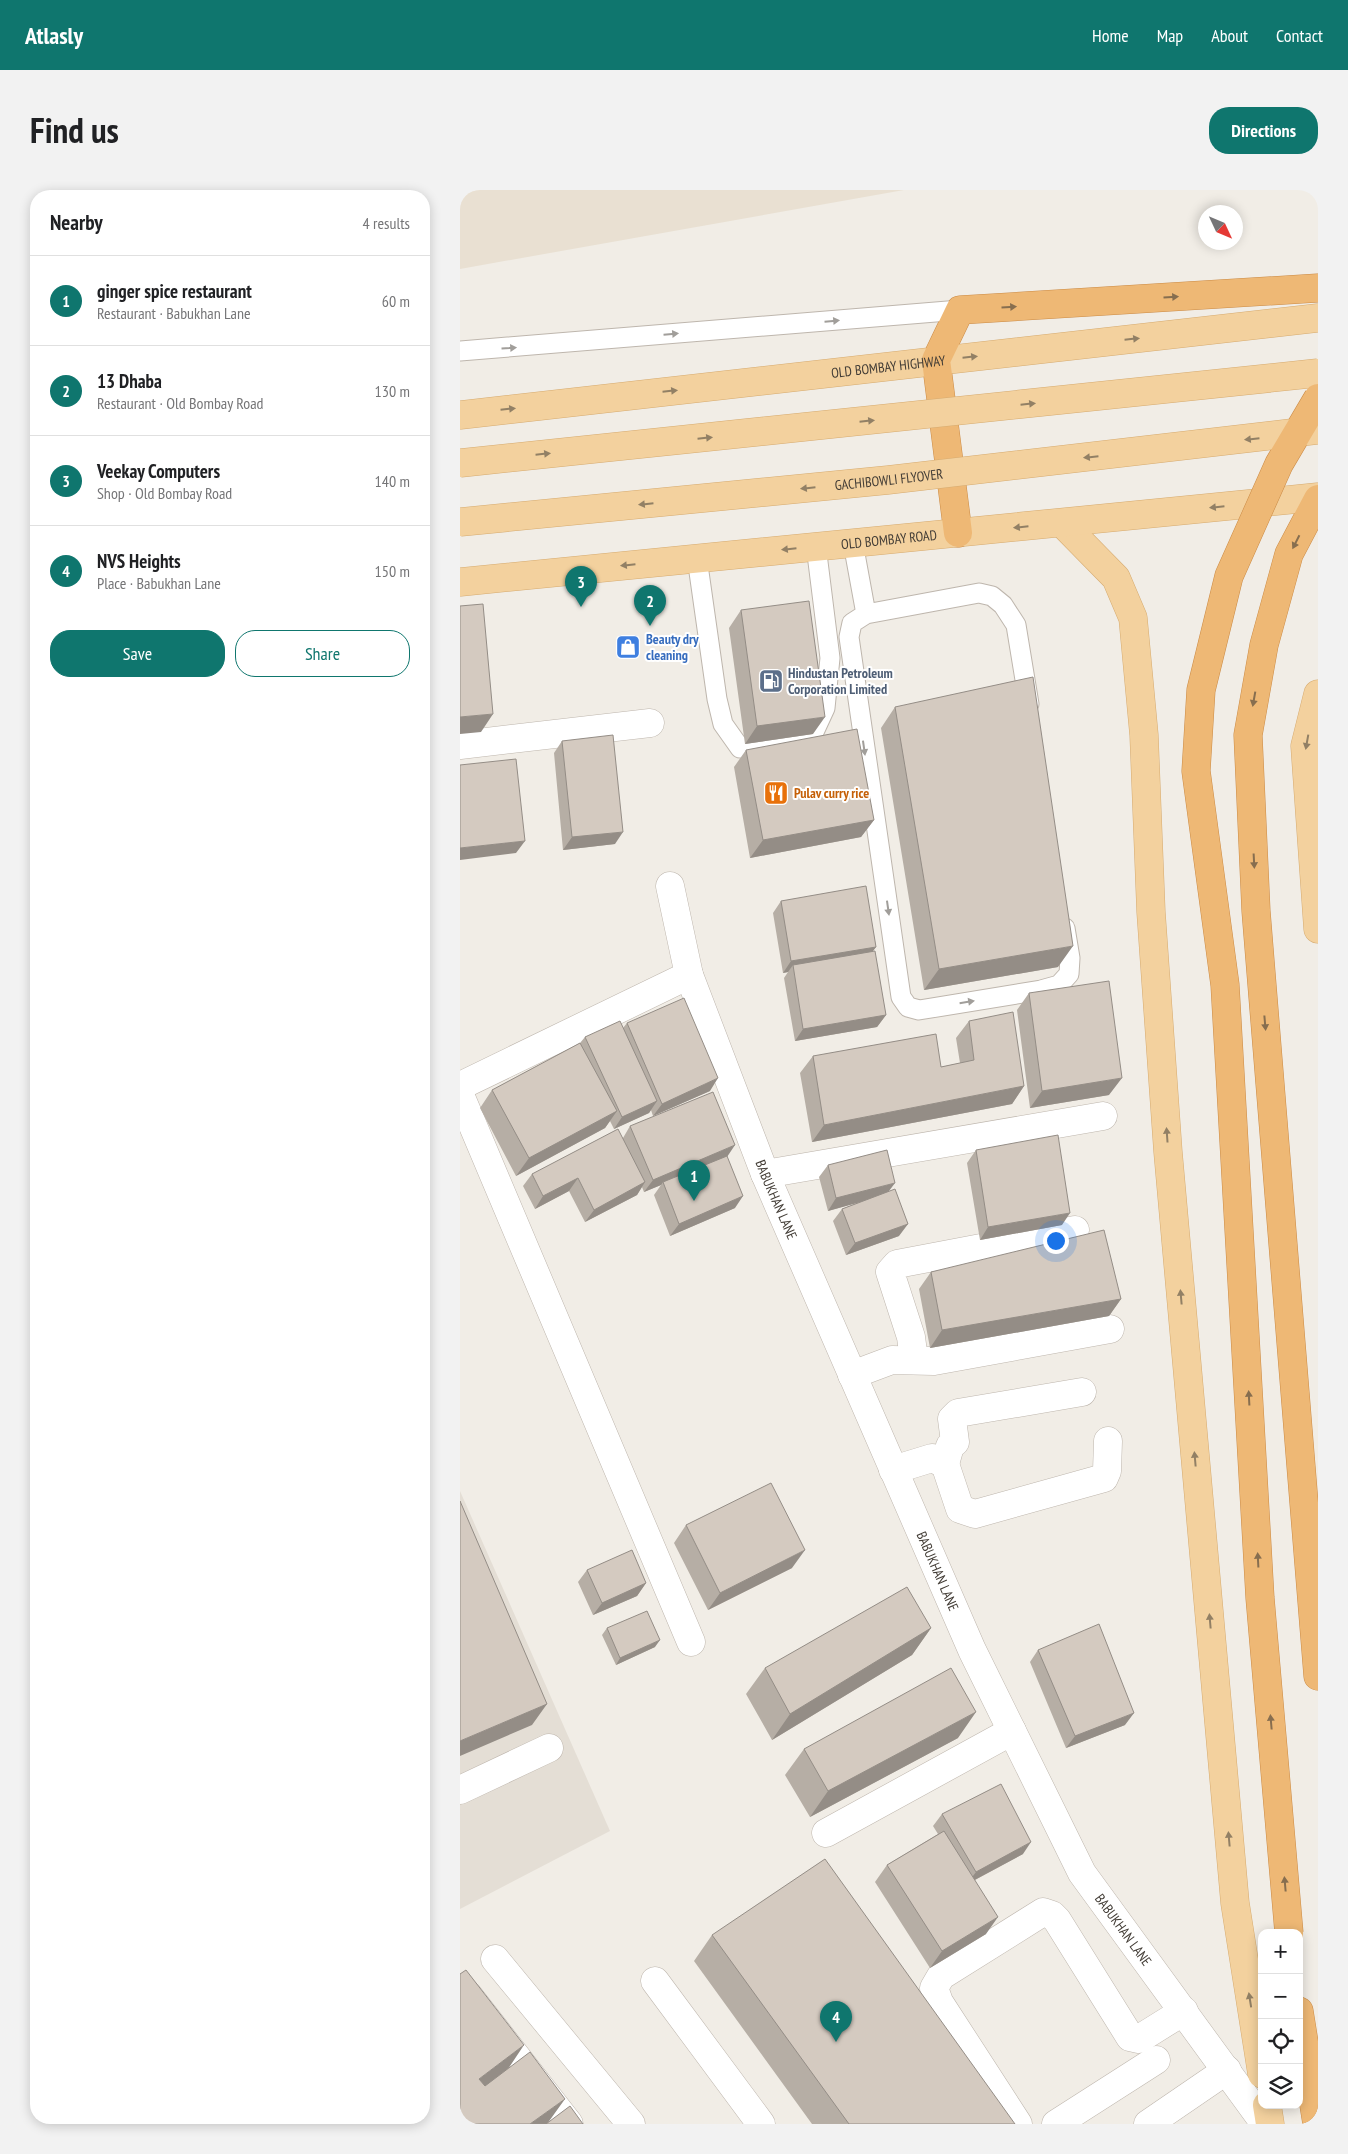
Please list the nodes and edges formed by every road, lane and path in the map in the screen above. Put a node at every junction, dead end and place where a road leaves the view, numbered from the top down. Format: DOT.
graph roads {
  1 [pos="1318,288"];
  2 [pos="960,310"];
  3 [pos="1318,318"];
  4 [pos="460,351"];
  5 [pos="936,360"];
  6 [pos="1318,372"];
  7 [pos="1318,398"];
  8 [pos="460,415"];
  9 [pos="1318,430"];
  10 [pos="460,463"];
  11 [pos="1318,498"];
  12 [pos="460,522"];
  13 [pos="1062,522"];
  14 [pos="958,533"];
  15 [pos="853,543"];
  16 [pos="816,546"];
  17 [pos="697,558"];
  18 [pos="460,582"];
  19 [pos="866,614"];
  20 [pos="1318,694"];
  21 [pos="650,723"];
  22 [pos="1032,723"];
  23 [pos="460,745"];
  24 [pos="670,886"];
  25 [pos="1062,909"];
  26 [pos="1318,929"];
  27 [pos="689,975"];
  28 [pos="460,1086"];
  29 [pos="460,1096"];
  30 [pos="1103,1116"];
  31 [pos="765,1174"];
  32 [pos="1074,1230"];
  33 [pos="1110,1329"];
  34 [pos="914,1360"];
  35 [pos="852,1374"];
  36 [pos="1082,1392"];
  37 [pos="1108,1441"];
  38 [pos="945,1464"];
  39 [pos="893,1470"];
  40 [pos="691,1642"];
  41 [pos="1318,1676"];
  42 [pos="1012,1731"];
  43 [pos="549,1748"];
  44 [pos="460,1790"];
  45 [pos="826,1833"];
  46 [pos="1289,1929"];
  47 [pos="495,1959"];
  48 [pos="655,1981"];
  49 [pos="460,1990"];
  50 [pos="1184,2011"];
  51 [pos="1300,2019"];
  52 [pos="1156,2060"];
  53 [pos="1260,2064"];
  54 [pos="1227,2070"];
  55 [pos="1268,2109"];
  56 [pos="569,2124"];
  57 [pos="631,2124"];
  58 [pos="761,2124"];
  59 [pos="1018,2124"];
  60 [pos="1056,2124"];
  61 [pos="1148,2124"];
  62 [pos="1265,2124"];
  63 [pos="1270,2124"];
  64 [pos="1317,2124"];
  2 -- 1 [label="highway, one-way"];
  4 -- 2 [label="lane, one-way"];
  2 -- 5 [label="highway"];
  5 -- 3 [label="main road, OLD BOMBAY HIGHWAY, one-way"];
  8 -- 5 [label="main road, OLD BOMBAY HIGHWAY, one-way"];
  5 -- 14 [label="highway"];
  10 -- 6 [label="main road, one-way, bridge"];
  46 -- 7 [label="highway, one-way, bridge"];
  9 -- 12 [label="main road, GACHIBOWLI FLYOVER, one-way, bridge"];
  11 -- 13 [label="main road, OLD BOMBAY ROAD, one-way"];
  11 -- 41 [label="highway, one-way"];
  13 -- 14 [label="main road, OLD BOMBAY ROAD, one-way"];
  53 -- 13 [label="main road, one-way"];
  14 -- 15 [label="main road, OLD BOMBAY ROAD"];
  15 -- 16 [label="main road, OLD BOMBAY ROAD"];
  15 -- 19 [label="lane"];
  16 -- 17 [label="main road, OLD BOMBAY ROAD, one-way"];
  16 -- 17 [label="lane"];
  17 -- 18 [label="main road, OLD BOMBAY ROAD, one-way"];
  19 -- 22 [label="lane"];
  19 -- 25 [label="lane, one-way"];
  20 -- 26 [label="main road, one-way"];
  21 -- 23 [label="street"];
  24 -- 27 [label="street, BABUKHAN LANE"];
  27 -- 28 [label="street"];
  27 -- 31 [label="street, BABUKHAN LANE"];
  29 -- 40 [label="street"];
  30 -- 31 [label="street"];
  31 -- 35 [label="street, BABUKHAN LANE"];
  32 -- 34 [label="street"];
  33 -- 34 [label="street"];
  34 -- 35 [label="street"];
  35 -- 39 [label="street, BABUKHAN LANE"];
  36 -- 38 [label="street"];
  37 -- 38 [label="street"];
  38 -- 39 [label="street"];
  39 -- 42 [label="street, BABUKHAN LANE"];
  42 -- 45 [label="street"];
  42 -- 50 [label="street, BABUKHAN LANE"];
  43 -- 44 [label="street"];
  47 -- 57 [label="street"];
  48 -- 58 [label="street"];
  49 -- 56 [label="street"];
  50 -- 54 [label="street, BABUKHAN LANE"];
  50 -- 59 [label="street"];
  51 -- 64 [label="highway"];
  52 -- 60 [label="street"];
  54 -- 61 [label="street"];
  54 -- 62 [label="street, BABUKHAN LANE"];
  55 -- 63 [label="main road"];
}
